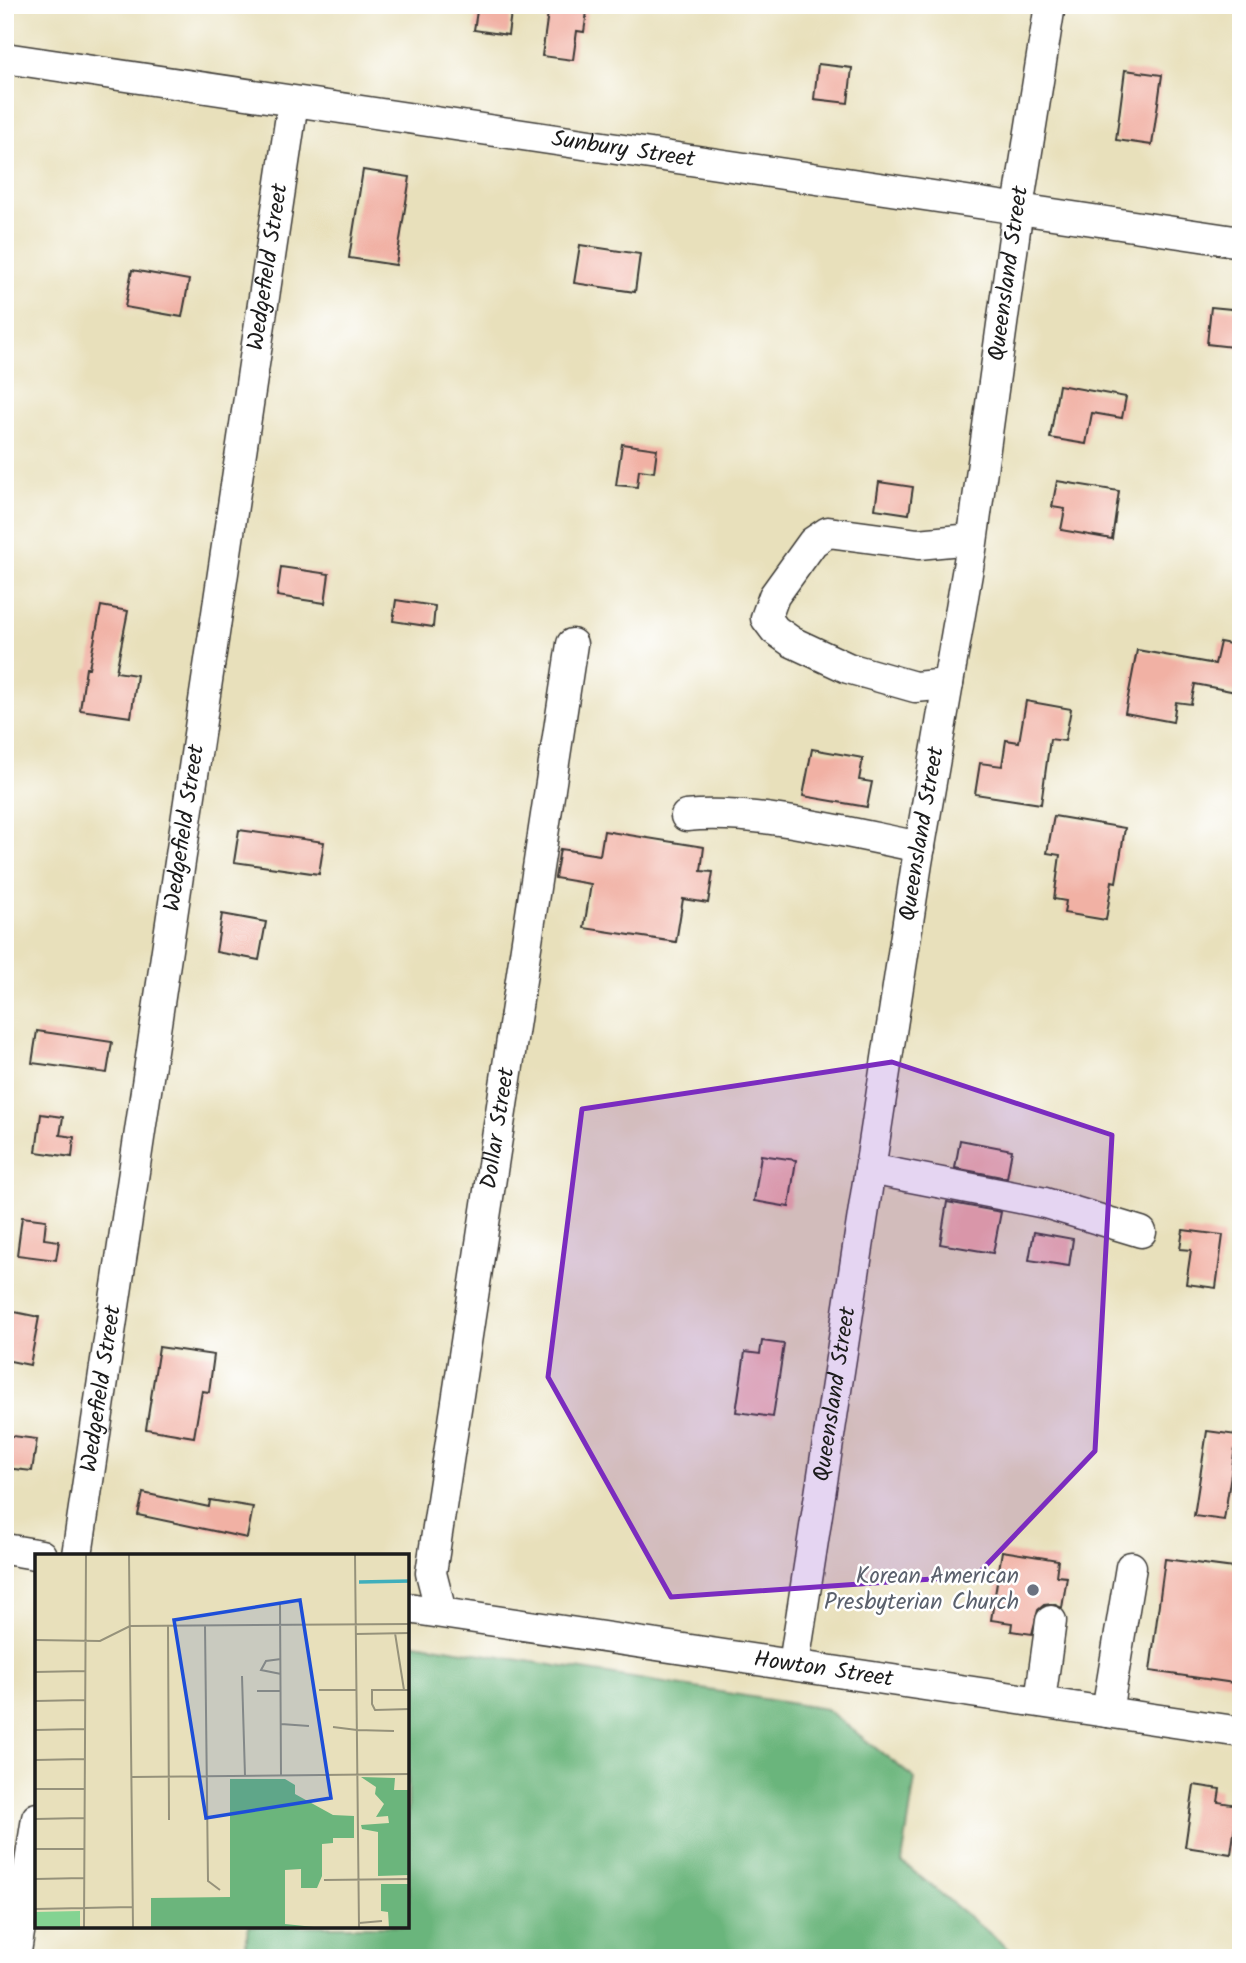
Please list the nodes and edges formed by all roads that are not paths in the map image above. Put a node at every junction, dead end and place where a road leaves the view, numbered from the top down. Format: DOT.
graph roads {
  1 [pos="1049,5"];
  2 [pos="5,58"];
  3 [pos="293,102"];
  4 [pos="1018,208"];
  5 [pos="1241,242"];
  6 [pos="972,539"];
  7 [pos="572,644"];
  8 [pos="948,684"];
  9 [pos="686,816"];
  10 [pos="920,847"];
  11 [pos="870,1169"];
  12 [pos="1142,1232"];
  13 [pos="5,1549"];
  14 [pos="35,1554"];
  15 [pos="77,1554"];
  16 [pos="1131,1567"];
  17 [pos="410,1608"];
  18 [pos="441,1612"];
  19 [pos="1051,1620"];
  20 [pos="794,1664"];
  21 [pos="1040,1701"];
  22 [pos="1107,1712"];
  23 [pos="1241,1732"];
  24 [pos="35,1831"];
  25 [pos="16,1958"];
  1 -- 4 [label="street, Queensland Street"];
  2 -- 3 [label="street, Sunbury Street"];
  3 -- 4 [label="street, Sunbury Street"];
  3 -- 15 [label="street, Wedgefield Street"];
  4 -- 5 [label="street, Sunbury Street"];
  4 -- 6 [label="street, Queensland Street"];
  6 -- 8 [label="street, Queensland Street"];
  6 -- 8 [label="street"];
  7 -- 18 [label="street, Dollar Street"];
  8 -- 10 [label="street, Queensland Street"];
  9 -- 10 [label="street"];
  10 -- 11 [label="street, Queensland Street"];
  11 -- 12 [label="street"];
  11 -- 20 [label="street, Queensland Street"];
  13 -- 14 [label="street"];
  16 -- 22 [label="street"];
  17 -- 18 [label="street, Howton Street"];
  18 -- 20 [label="street, Howton Street"];
  19 -- 21 [label="street"];
  20 -- 21 [label="street, Howton Street"];
  21 -- 22 [label="street, Howton Street"];
  22 -- 23 [label="street, Howton Street"];
  24 -- 25 [label="street"];
}
